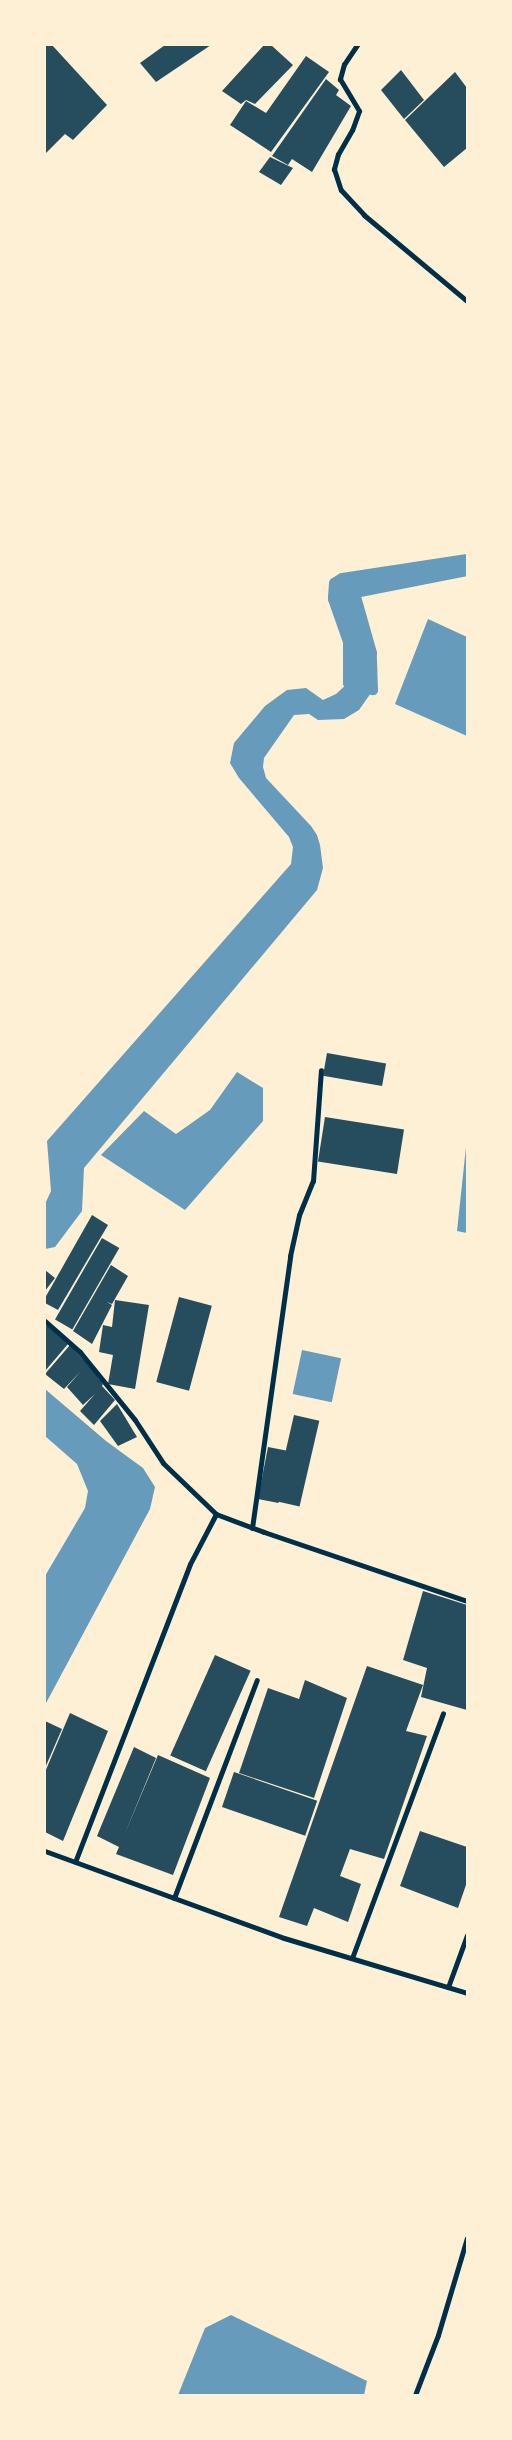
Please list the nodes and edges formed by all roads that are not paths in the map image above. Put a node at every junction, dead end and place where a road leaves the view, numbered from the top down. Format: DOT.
graph roads {
  1 [pos="357,45"];
  2 [pos="467,301"];
  3 [pos="321,1070"];
  4 [pos="45,1321"];
  5 [pos="216,1514"];
  6 [pos="252,1528"];
  7 [pos="467,1601"];
  8 [pos="257,1680"];
  9 [pos="443,1713"];
  10 [pos="45,1851"];
  11 [pos="75,1862"];
  12 [pos="174,1898"];
  13 [pos="467,1935"];
  14 [pos="352,1958"];
  15 [pos="448,1987"];
  16 [pos="467,1993"];
  17 [pos="467,2238"];
  18 [pos="415,2395"];
  1 -- 2 [label="street"];
  3 -- 6 [label="street"];
  4 -- 5 [label="street"];
  5 -- 6 [label="street"];
  5 -- 11 [label="street"];
  6 -- 7 [label="street"];
  8 -- 12 [label="street"];
  9 -- 14 [label="street"];
  10 -- 11 [label="street"];
  11 -- 12 [label="street"];
  12 -- 14 [label="street"];
  13 -- 15 [label="street"];
  14 -- 15 [label="street"];
  15 -- 16 [label="street"];
  17 -- 18 [label="street"];
}
